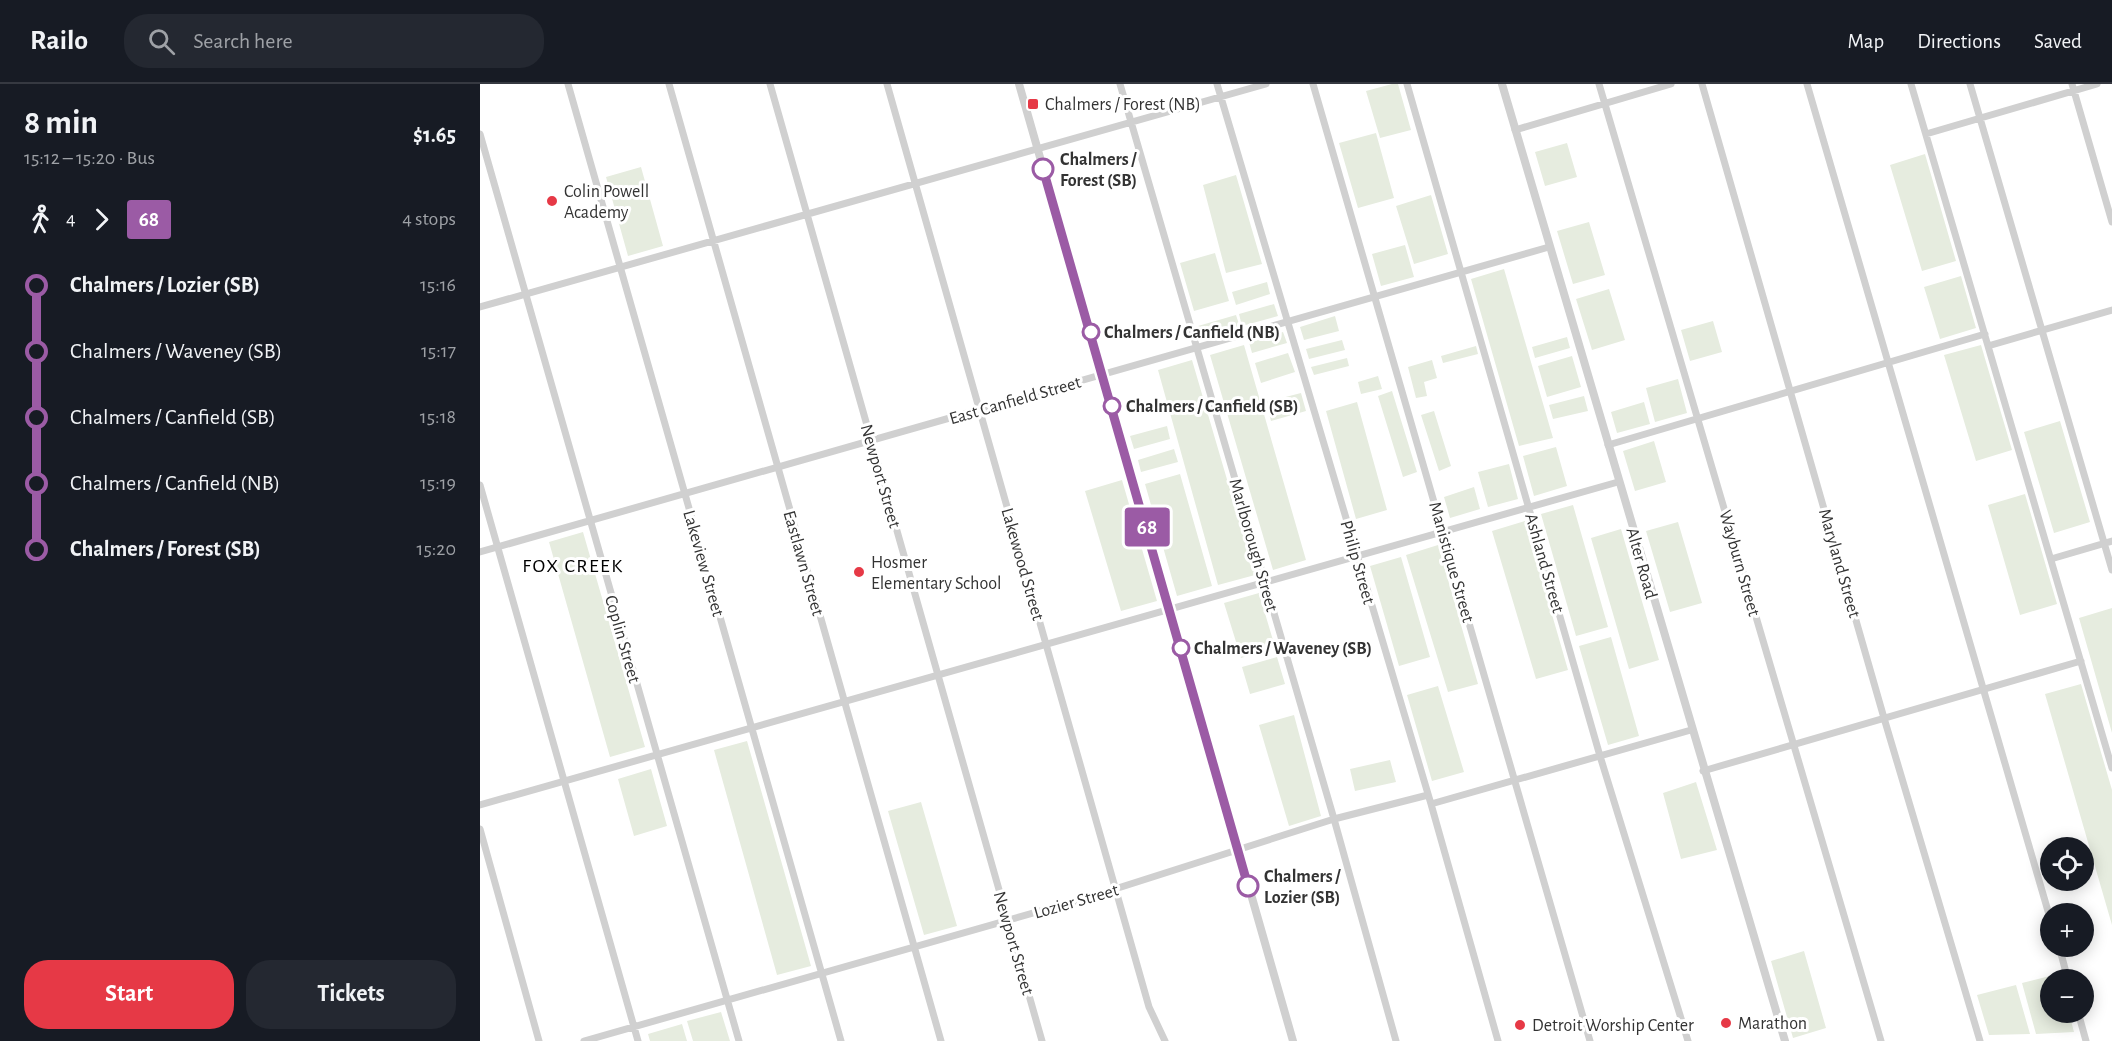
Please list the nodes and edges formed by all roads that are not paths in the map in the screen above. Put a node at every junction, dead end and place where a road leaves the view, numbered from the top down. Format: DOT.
graph roads {
  1 [pos="568,84"];
  2 [pos="669,84"];
  3 [pos="770,84"];
  4 [pos="887,84"];
  5 [pos="1019,84"];
  6 [pos="1120,84"];
  7 [pos="1217,84"];
  8 [pos="1266,84"];
  9 [pos="1313,84"];
  10 [pos="1407,84"];
  11 [pos="1502,84"];
  12 [pos="1599,84"];
  13 [pos="1671,84"];
  14 [pos="1702,84"];
  15 [pos="1807,84"];
  16 [pos="1911,84"];
  17 [pos="1970,84"];
  18 [pos="2097,84"];
  19 [pos="2073,88"];
  20 [pos="1221,97"];
  21 [pos="1605,103"];
  22 [pos="1980,118"];
  23 [pos="1131,123"];
  24 [pos="1515,130"];
  25 [pos="480,134"];
  26 [pos="1926,134"];
  27 [pos="1037,149"];
  28 [pos="915,184"];
  29 [pos="807,214"];
  30 [pos="2112,222"];
  31 [pos="714,241"];
  32 [pos="1549,247"];
  33 [pos="620,267"];
  34 [pos="1461,272"];
  35 [pos="526,294"];
  36 [pos="1374,297"];
  37 [pos="480,307"];
  38 [pos="2112,310"];
  39 [pos="1288,322"];
  40 [pos="2042,330"];
  41 [pos="1985,334"];
  42 [pos="1988,346"];
  43 [pos="1197,348"];
  44 [pos="1888,363"];
  45 [pos="1103,375"];
  46 [pos="1791,391"];
  47 [pos="980,410"];
  48 [pos="1698,418"];
  49 [pos="871,441"];
  50 [pos="1608,445"];
  51 [pos="777,467"];
  52 [pos="1618,482"];
  53 [pos="480,484"];
  54 [pos="684,494"];
  55 [pos="1529,508"];
  56 [pos="590,520"];
  57 [pos="1443,533"];
  58 [pos="2108,542"];
  59 [pos="497,547"];
  60 [pos="480,552"];
  61 [pos="1356,558"];
  62 [pos="2051,559"];
  63 [pos="2112,570"];
  64 [pos="1264,582"];
  65 [pos="1170,609"];
  66 [pos="1047,645"];
  67 [pos="2081,661"];
  68 [pos="939,676"];
  69 [pos="1983,689"];
  70 [pos="844,703"];
  71 [pos="1884,718"];
  72 [pos="752,729"];
  73 [pos="1691,730"];
  74 [pos="1792,745"];
  75 [pos="657,756"];
  76 [pos="1600,756"];
  77 [pos="2112,768"];
  78 [pos="1703,771"];
  79 [pos="1515,780"];
  80 [pos="564,782"];
  81 [pos="1428,795"];
  82 [pos="1431,804"];
  83 [pos="480,805"];
  84 [pos="1334,819"];
  85 [pos="480,829"];
  86 [pos="1238,851"];
  87 [pos="1116,889"];
  88 [pos="2046,903"];
  89 [pos="1008,920"];
  90 [pos="914,947"];
  91 [pos="822,973"];
  92 [pos="727,1000"];
  93 [pos="2081,1023"];
  94 [pos="634,1027"];
  95 [pos="1687,1039"];
  96 [pos="539,1041"];
  97 [pos="584,1041"];
  98 [pos="638,1041"];
  99 [pos="739,1041"];
  100 [pos="841,1041"];
  101 [pos="941,1041"];
  102 [pos="1042,1041"];
  103 [pos="1165,1041"];
  104 [pos="1293,1041"];
  105 [pos="1396,1041"];
  106 [pos="1498,1041"];
  107 [pos="1590,1041"];
  108 [pos="1785,1041"];
  109 [pos="1881,1041"];
  110 [pos="1980,1041"];
  111 [pos="2086,1041"];
  1 -- 33 [label="street, Lakeview Street"];
  2 -- 31 [label="street, Eastlawn Street"];
  3 -- 29 [label="street, Newport Street"];
  4 -- 28 [label="street, Lakewood Street"];
  5 -- 27 [label="street"];
  6 -- 23 [label="street, Marlborough Street"];
  7 -- 20 [label="street, Philip Street"];
  8 -- 20 [label="street"];
  9 -- 36 [label="street, Manistique Street"];
  10 -- 34 [label="street, Ashland Street"];
  11 -- 24 [label="street, Alter Road"];
  12 -- 21 [label="street, Wayburn Street"];
  13 -- 21 [label="street"];
  14 -- 46 [label="street, Maryland Street"];
  15 -- 44 [label="street"];
  16 -- 26 [label="street"];
  17 -- 22 [label="street"];
  18 -- 19 [label="street"];
  19 -- 22 [label="street"];
  19 -- 30 [label="street"];
  20 -- 23 [label="street"];
  20 -- 39 [label="street, Philip Street"];
  21 -- 24 [label="street"];
  21 -- 48 [label="street, Wayburn Street"];
  22 -- 26 [label="street"];
  22 -- 40 [label="street"];
  23 -- 27 [label="street"];
  23 -- 43 [label="street, Marlborough Street"];
  24 -- 32 [label="street, Alter Road"];
  25 -- 35 [label="street, Coplin Street"];
  26 -- 41 [label="street"];
  27 -- 28 [label="street"];
  27 -- 45 [label="street"];
  28 -- 29 [label="street"];
  28 -- 47 [label="street, Lakewood Street"];
  29 -- 31 [label="street"];
  29 -- 49 [label="street, Newport Street"];
  31 -- 33 [label="street"];
  31 -- 51 [label="street, Eastlawn Street"];
  32 -- 34 [label="street, East Canfield Street"];
  32 -- 50 [label="street, Alter Road"];
  33 -- 35 [label="street"];
  33 -- 54 [label="street, Lakeview Street"];
  34 -- 36 [label="street, East Canfield Street"];
  34 -- 55 [label="street, Ashland Street"];
  35 -- 37 [label="street"];
  35 -- 56 [label="street, Coplin Street"];
  36 -- 39 [label="street, East Canfield Street"];
  36 -- 57 [label="street, Manistique Street"];
  38 -- 40 [label="street"];
  39 -- 43 [label="street, East Canfield Street"];
  39 -- 61 [label="street, Philip Street"];
  40 -- 42 [label="street"];
  40 -- 58 [label="street"];
  41 -- 42 [label="street"];
  41 -- 44 [label="street"];
  42 -- 62 [label="street"];
  43 -- 45 [label="street, East Canfield Street"];
  43 -- 64 [label="street, Marlborough Street"];
  44 -- 46 [label="street"];
  44 -- 69 [label="street"];
  45 -- 47 [label="street, East Canfield Street"];
  45 -- 65 [label="street"];
  46 -- 48 [label="street"];
  46 -- 71 [label="street, Maryland Street"];
  47 -- 49 [label="street, East Canfield Street"];
  47 -- 66 [label="street, Lakewood Street"];
  48 -- 50 [label="street"];
  48 -- 74 [label="street, Wayburn Street"];
  49 -- 51 [label="street, East Canfield Street"];
  49 -- 68 [label="street, Newport Street"];
  50 -- 52 [label="street, Alter Road"];
  51 -- 54 [label="street, East Canfield Street"];
  51 -- 70 [label="street, Eastlawn Street"];
  52 -- 55 [label="street"];
  52 -- 73 [label="street, Alter Road"];
  53 -- 59 [label="street"];
  54 -- 56 [label="street, East Canfield Street"];
  54 -- 72 [label="street, Lakeview Street"];
  55 -- 57 [label="street"];
  55 -- 76 [label="street, Ashland Street"];
  56 -- 59 [label="street, East Canfield Street"];
  56 -- 75 [label="street, Coplin Street"];
  57 -- 61 [label="street"];
  57 -- 79 [label="street, Manistique Street"];
  58 -- 62 [label="street"];
  58 -- 63 [label="street"];
  59 -- 60 [label="street, East Canfield Street"];
  59 -- 80 [label="street"];
  61 -- 64 [label="street"];
  61 -- 81 [label="street, Philip Street"];
  62 -- 67 [label="street"];
  64 -- 65 [label="street"];
  64 -- 84 [label="street, Marlborough Street"];
  65 -- 66 [label="street"];
  65 -- 86 [label="street"];
  66 -- 68 [label="street"];
  66 -- 87 [label="street, Lakewood Street"];
  67 -- 69 [label="street"];
  67 -- 77 [label="street"];
  68 -- 70 [label="street"];
  68 -- 89 [label="street, Newport Street"];
  69 -- 71 [label="street"];
  69 -- 88 [label="street"];
  70 -- 72 [label="street"];
  70 -- 90 [label="street, Eastlawn Street"];
  71 -- 74 [label="street"];
  71 -- 110 [label="street, Maryland Street"];
  72 -- 75 [label="street"];
  72 -- 91 [label="street, Lakeview Street"];
  73 -- 76 [label="street"];
  73 -- 78 [label="street, Alter Road"];
  74 -- 78 [label="street"];
  74 -- 109 [label="street, Wayburn Street"];
  75 -- 80 [label="street"];
  75 -- 92 [label="street, Coplin Street"];
  76 -- 79 [label="street"];
  76 -- 95 [label="street, Ashland Street"];
  78 -- 108 [label="street, Alter Road"];
  79 -- 82 [label="street"];
  79 -- 107 [label="street, Manistique Street"];
  80 -- 83 [label="street"];
  80 -- 94 [label="street"];
  81 -- 82 [label="street, Philip Street"];
  81 -- 84 [label="street, Lozier Street"];
  82 -- 106 [label="street, Philip Street"];
  84 -- 86 [label="street, Lozier Street"];
  84 -- 105 [label="street, Marlborough Street"];
  85 -- 96 [label="street"];
  86 -- 87 [label="street, Lozier Street"];
  86 -- 104 [label="street"];
  87 -- 89 [label="street, Lozier Street"];
  87 -- 103 [label="street, Lakewood Street"];
  89 -- 90 [label="street, Lozier Street"];
  89 -- 102 [label="street, Newport Street"];
  90 -- 91 [label="street, Lozier Street"];
  90 -- 101 [label="street, Eastlawn Street"];
  91 -- 92 [label="street, Lozier Street"];
  91 -- 100 [label="street, Lakeview Street"];
  92 -- 94 [label="street, Lozier Street"];
  92 -- 99 [label="street, Coplin Street"];
  93 -- 111 [label="street"];
  94 -- 97 [label="street, Lozier Street"];
  94 -- 98 [label="street"];
}
